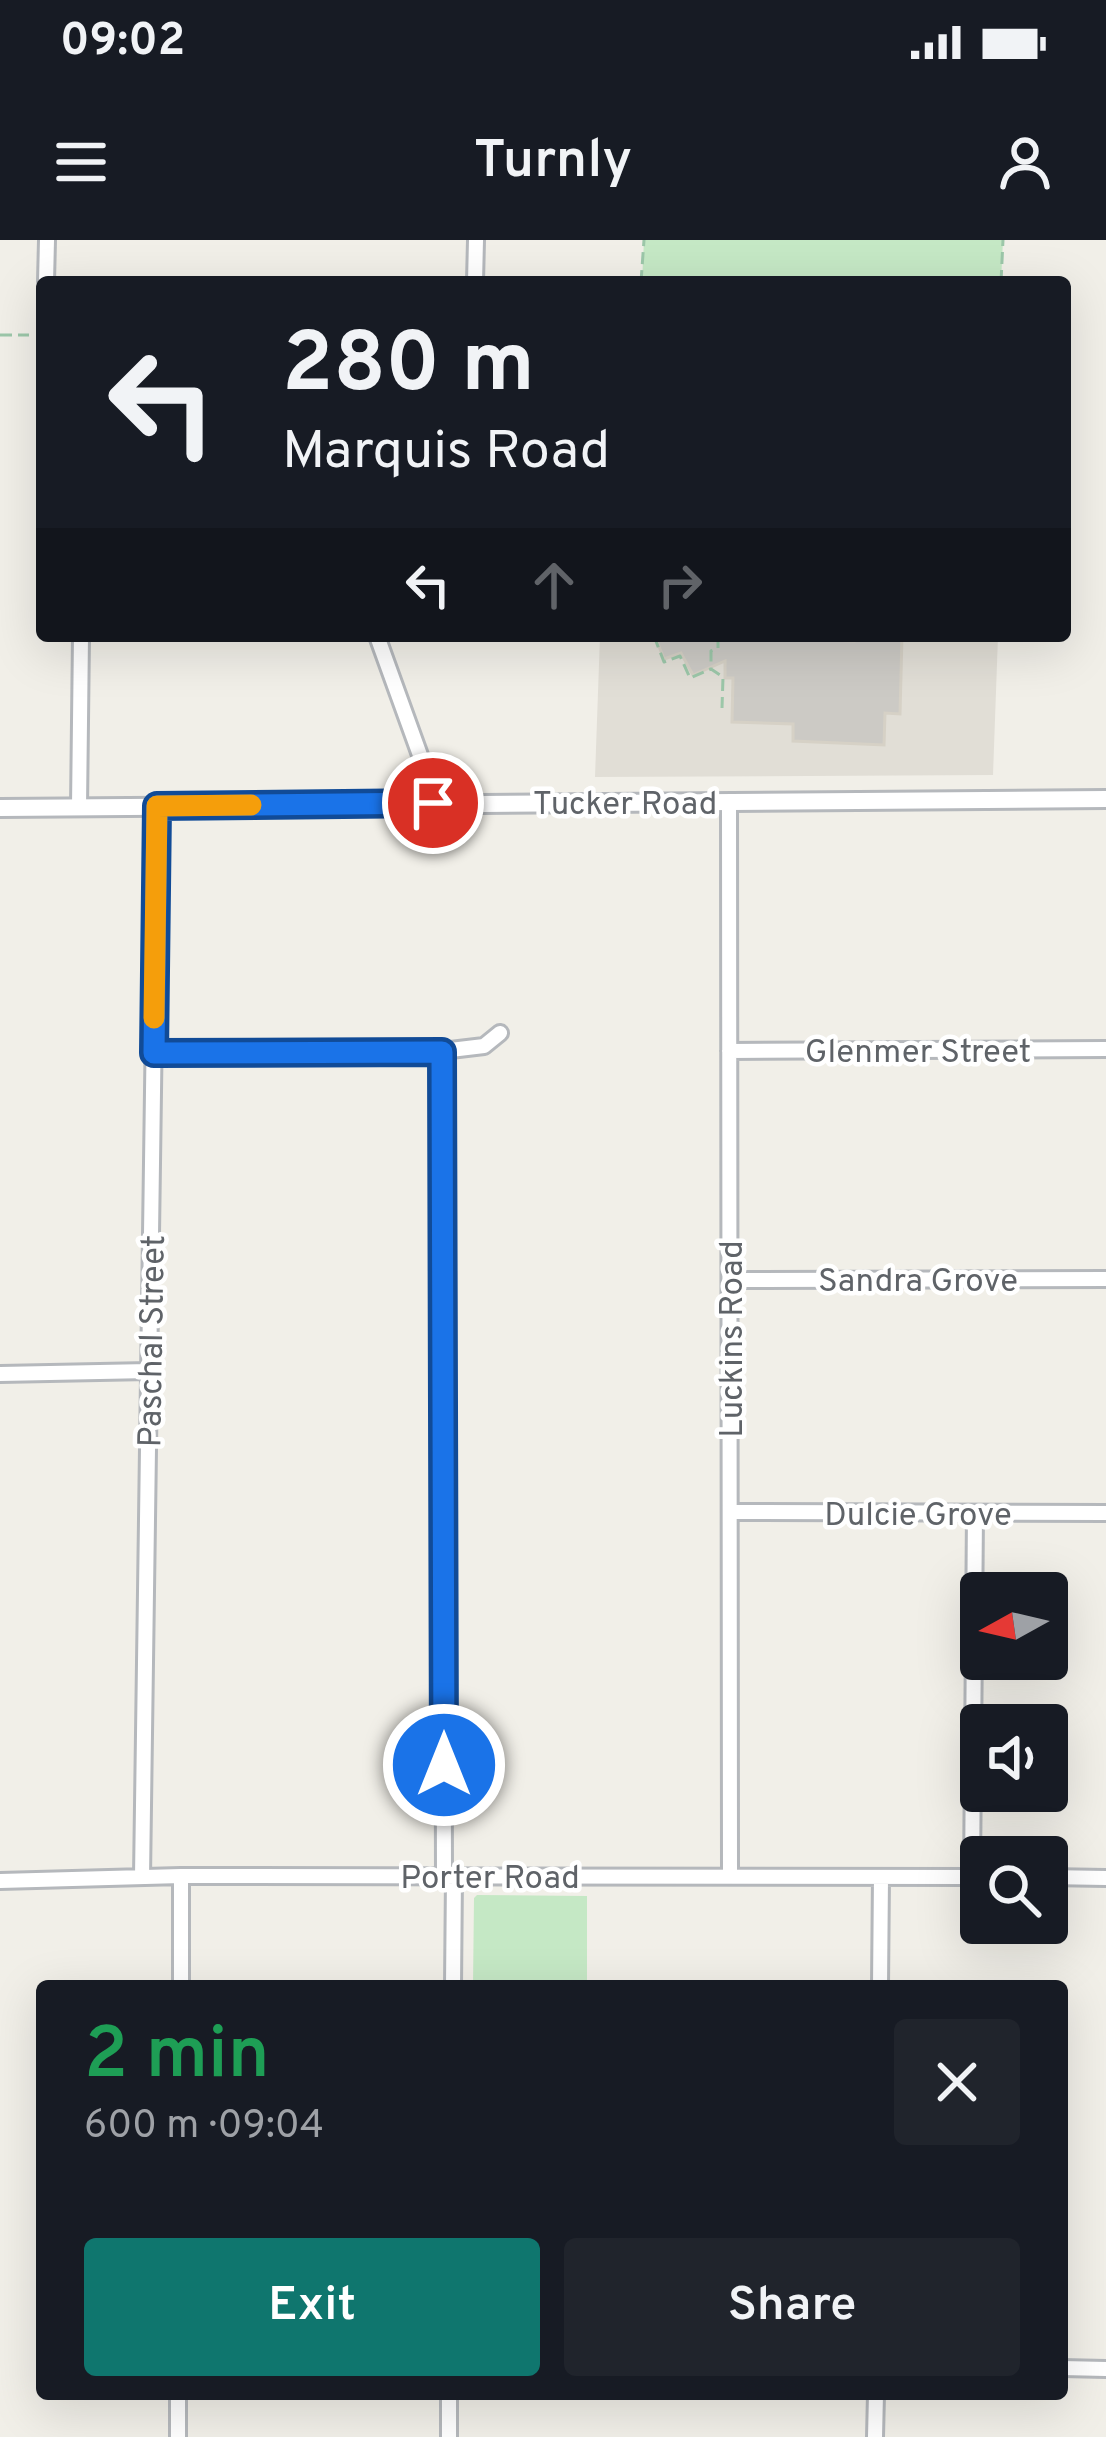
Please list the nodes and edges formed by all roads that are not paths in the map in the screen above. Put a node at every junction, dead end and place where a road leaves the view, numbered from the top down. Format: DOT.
graph roads {
  1 [pos="47,240"];
  2 [pos="476,240"];
  3 [pos="46,276"];
  4 [pos="475,276"];
  5 [pos="81,642"];
  6 [pos="379,642"];
  7 [pos="1106,800"];
  8 [pos="729,802"];
  9 [pos="433,803"];
  10 [pos="157,806"];
  11 [pos="79,807"];
  12 [pos="0,808"];
  13 [pos="500,1034"];
  14 [pos="1106,1049"];
  15 [pos="729,1051"];
  16 [pos="442,1052"];
  17 [pos="154,1053"];
  18 [pos="1106,1279"];
  19 [pos="730,1280"];
  20 [pos="149,1372"];
  21 [pos="0,1374"];
  22 [pos="730,1512"];
  23 [pos="1106,1513"];
  24 [pos="975,1514"];
  25 [pos="977,1836"];
  26 [pos="142,1876"];
  27 [pos="181,1876"];
  28 [pos="449,1876"];
  29 [pos="730,1876"];
  30 [pos="881,1877"];
  31 [pos="960,1877"];
  32 [pos="1068,1877"];
  33 [pos="1106,1878"];
  34 [pos="0,1881"];
  35 [pos="181,1980"];
  36 [pos="453,1980"];
  37 [pos="880,1980"];
  38 [pos="1068,2368"];
  39 [pos="1106,2369"];
  40 [pos="178,2400"];
  41 [pos="449,2400"];
  42 [pos="876,2400"];
  43 [pos="178,2437"];
  44 [pos="449,2437"];
  45 [pos="875,2437"];
  1 -- 3 [label="street"];
  2 -- 4 [label="street"];
  5 -- 11 [label="street"];
  6 -- 9 [label="street"];
  7 -- 8 [label="street, Tucker Road"];
  8 -- 9 [label="street, Tucker Road"];
  8 -- 15 [label="street, Luckins Road"];
  9 -- 10 [label="street, Tucker Road"];
  10 -- 11 [label="street, Tucker Road"];
  10 -- 17 [label="street, Paschal Street"];
  11 -- 12 [label="street, Tucker Road"];
  13 -- 16 [label="street"];
  14 -- 15 [label="street, Glenmer Street"];
  15 -- 19 [label="street, Luckins Road"];
  16 -- 17 [label="street"];
  16 -- 28 [label="street"];
  17 -- 20 [label="street, Paschal Street"];
  18 -- 19 [label="street, Sandra Grove"];
  19 -- 22 [label="street, Luckins Road"];
  20 -- 21 [label="street"];
  20 -- 26 [label="street, Paschal Street"];
  22 -- 24 [label="street, Dulcie Grove"];
  22 -- 29 [label="street, Luckins Road"];
  23 -- 24 [label="street, Dulcie Grove"];
  24 -- 25 [label="street"];
  26 -- 27 [label="street, Porter Road"];
  26 -- 34 [label="street, Porter Road"];
  27 -- 28 [label="street, Porter Road"];
  27 -- 35 [label="street"];
  28 -- 29 [label="street, Porter Road"];
  28 -- 36 [label="street"];
  29 -- 30 [label="street, Porter Road"];
  30 -- 31 [label="street, Porter Road"];
  30 -- 37 [label="street"];
  32 -- 33 [label="street"];
  38 -- 39 [label="street"];
  40 -- 43 [label="street"];
  41 -- 44 [label="street"];
  42 -- 45 [label="street"];
}
